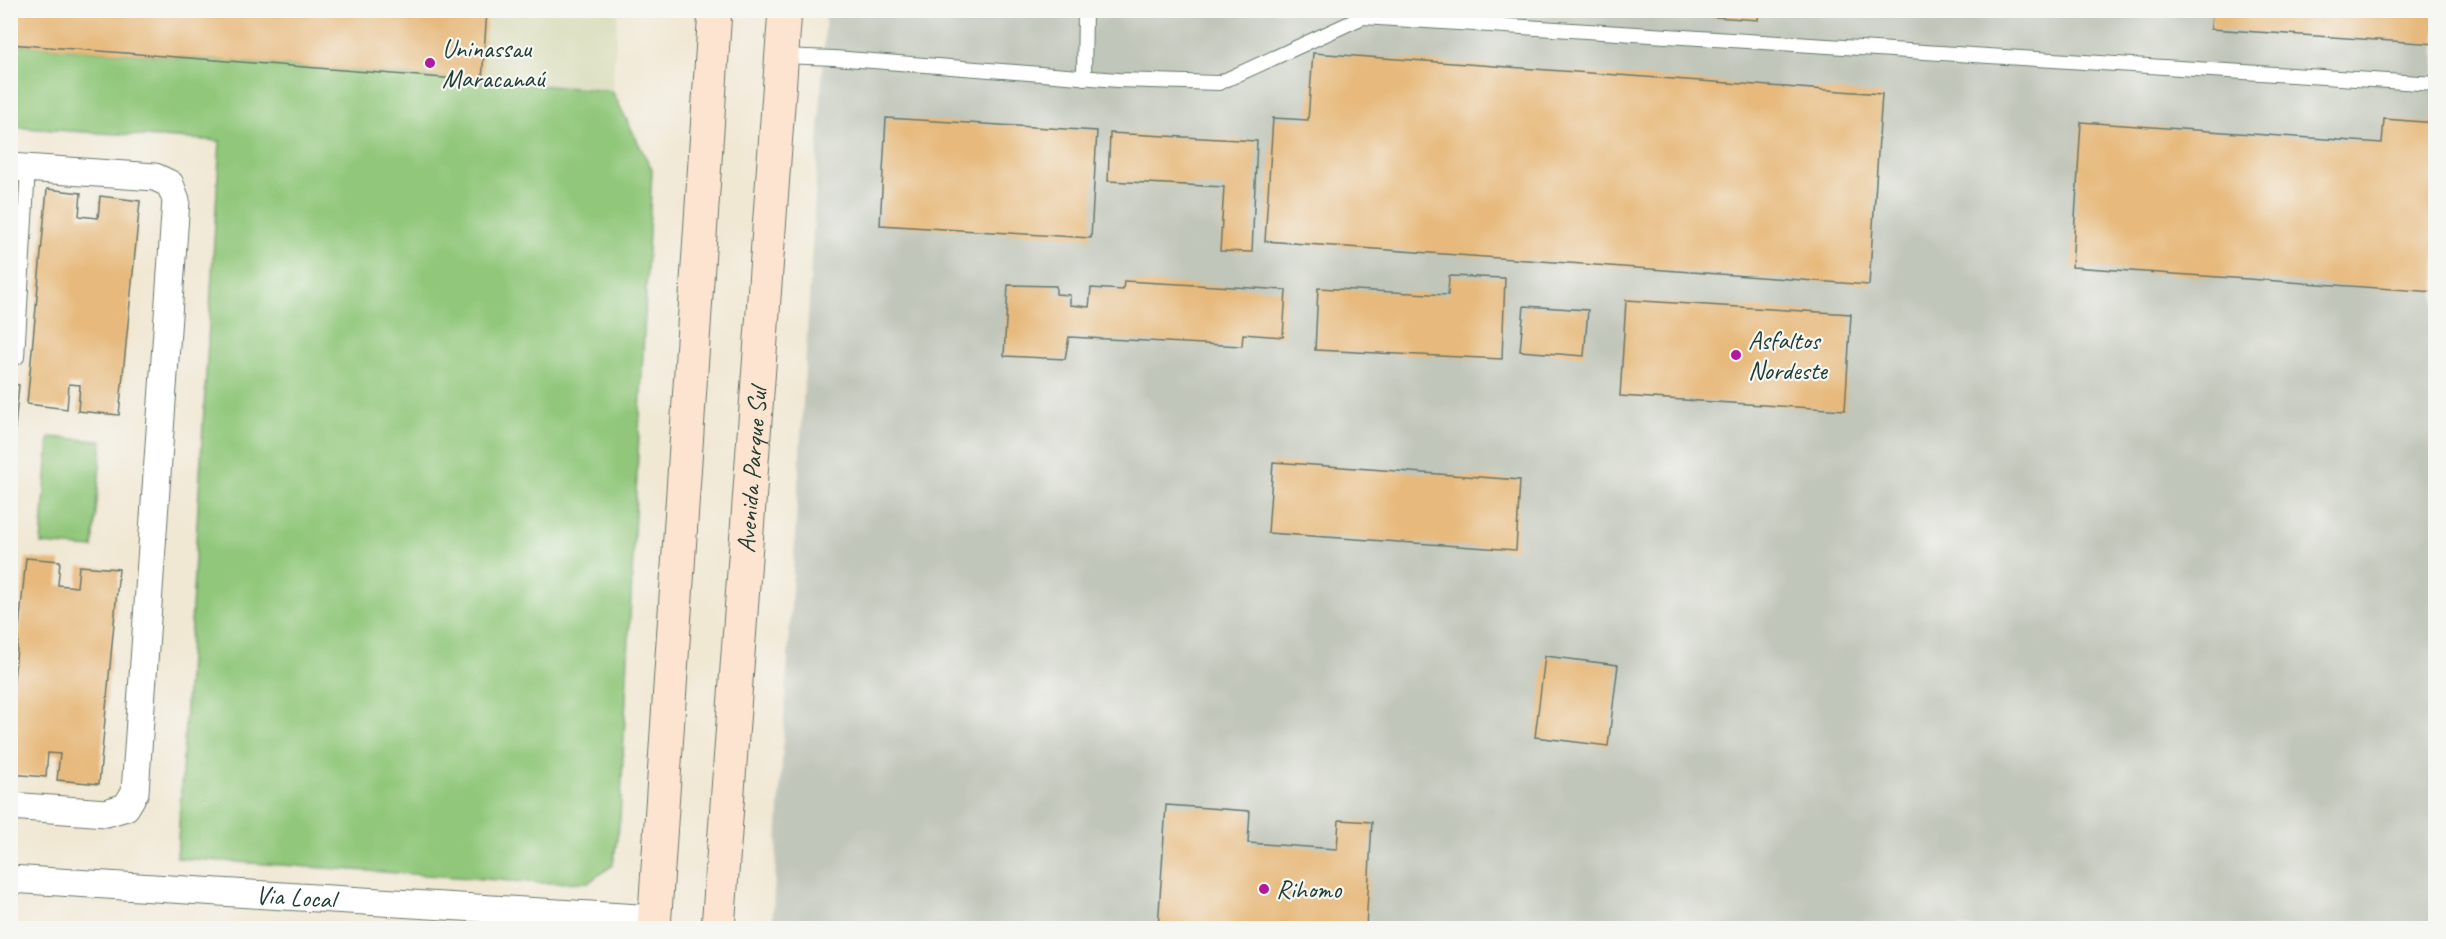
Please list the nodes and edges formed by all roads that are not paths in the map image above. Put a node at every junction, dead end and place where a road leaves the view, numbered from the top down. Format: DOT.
graph roads {
  1 [pos="715,10"];
  2 [pos="785,10"];
  3 [pos="1085,10"];
  4 [pos="1364,14"];
  5 [pos="782,57"];
  6 [pos="1084,78"];
  7 [pos="2436,84"];
  8 [pos="19,167"];
  9 [pos="17,357"];
  10 [pos="10,806"];
  11 [pos="10,879"];
  12 [pos="654,924"];
  13 [pos="718,928"];
  1 -- 12 [label="street"];
  2 -- 5 [label="street, Avenida Parque Sul"];
  3 -- 6 [label="lane"];
  4 -- 6 [label="lane"];
  4 -- 7 [label="lane"];
  5 -- 6 [label="lane"];
  5 -- 13 [label="street, Avenida Parque Sul"];
  8 -- 9 [label="lane"];
  8 -- 10 [label="street"];
  11 -- 12 [label="street, Via Local"];
}
